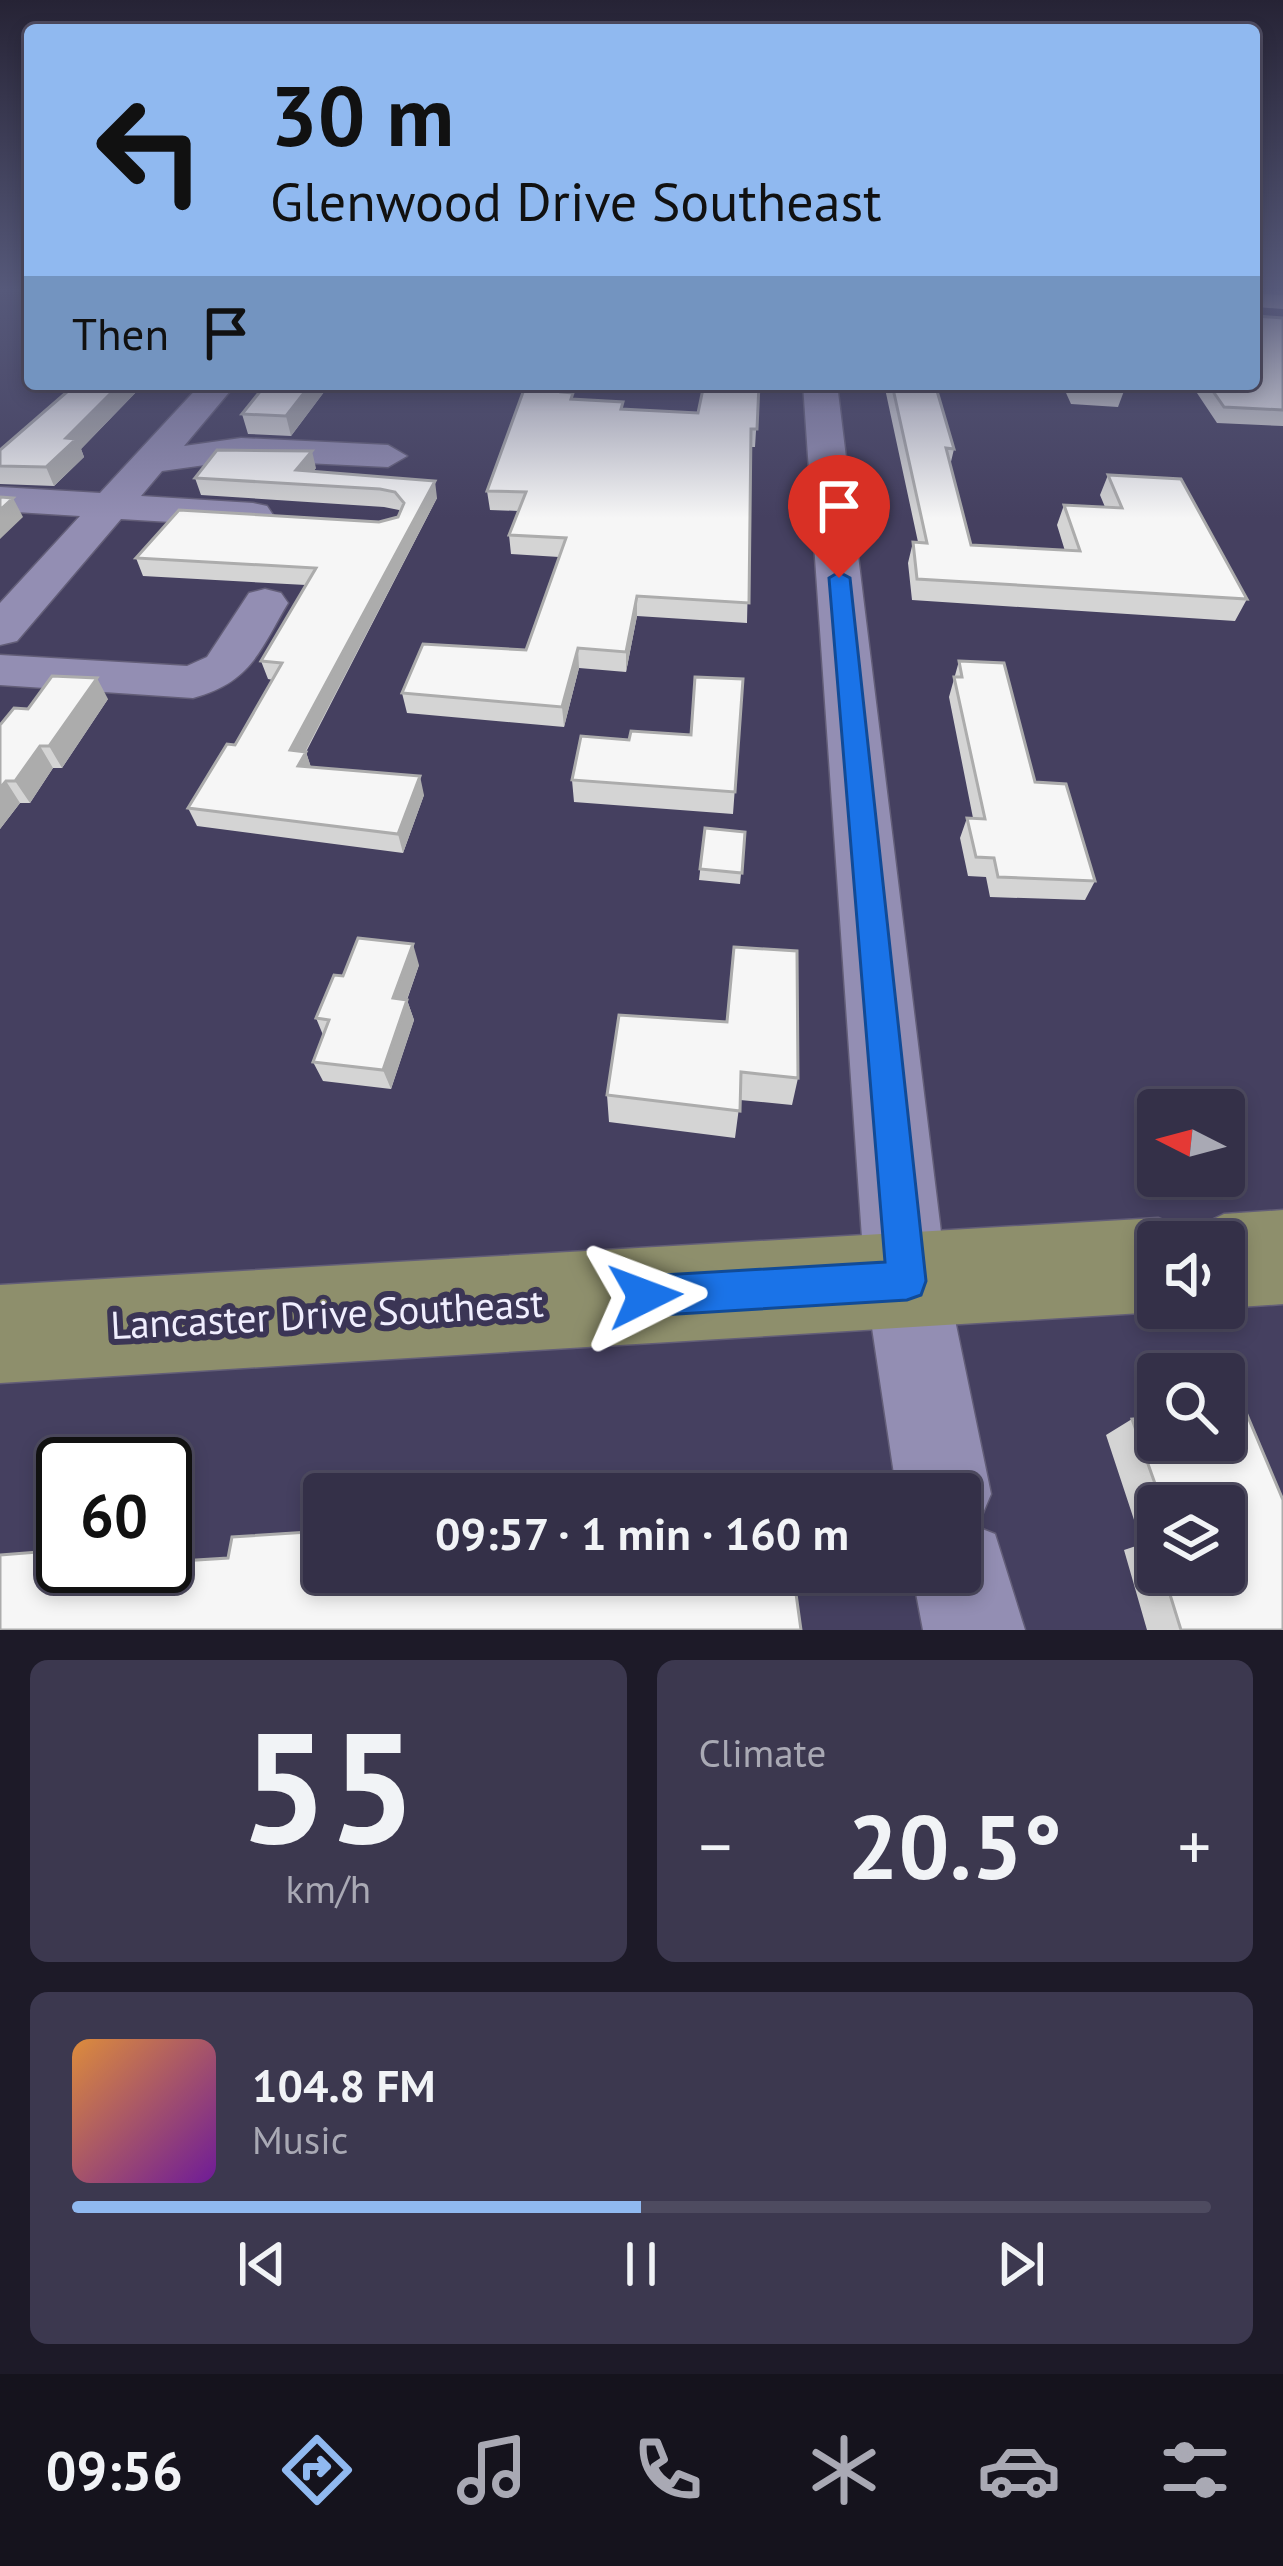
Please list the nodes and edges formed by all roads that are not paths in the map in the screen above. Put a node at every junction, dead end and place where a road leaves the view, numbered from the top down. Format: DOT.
graph roads {
  1 [pos="214,390"];
  2 [pos="821,390"];
  3 [pos="388,455"];
  4 [pos="149,463"];
  5 [pos="0,499"];
  6 [pos="111,506"];
  7 [pos="292,517"];
  8 [pos="265,603"];
  9 [pos="0,631"];
  10 [pos="0,670"];
  11 [pos="1283,1257"];
  12 [pos="1245,1260"];
  13 [pos="1137,1266"];
  14 [pos="907,1281"];
  15 [pos="0,1334"];
  16 [pos="940,1473"];
  17 [pos="966,1593"];
  18 [pos="974,1630"];
  1 -- 4 [label="street"];
  2 -- 14 [label="street"];
  3 -- 4 [label="street"];
  4 -- 6 [label="street"];
  5 -- 6 [label="street"];
  6 -- 7 [label="street"];
  6 -- 9 [label="street"];
  8 -- 10 [label="street"];
  11 -- 12 [label="main road"];
  13 -- 14 [label="main road, Lancaster Drive Southeast"];
  14 -- 15 [label="main road, Lancaster Drive Southeast"];
  14 -- 16 [label="street"];
  17 -- 18 [label="street"];
}
